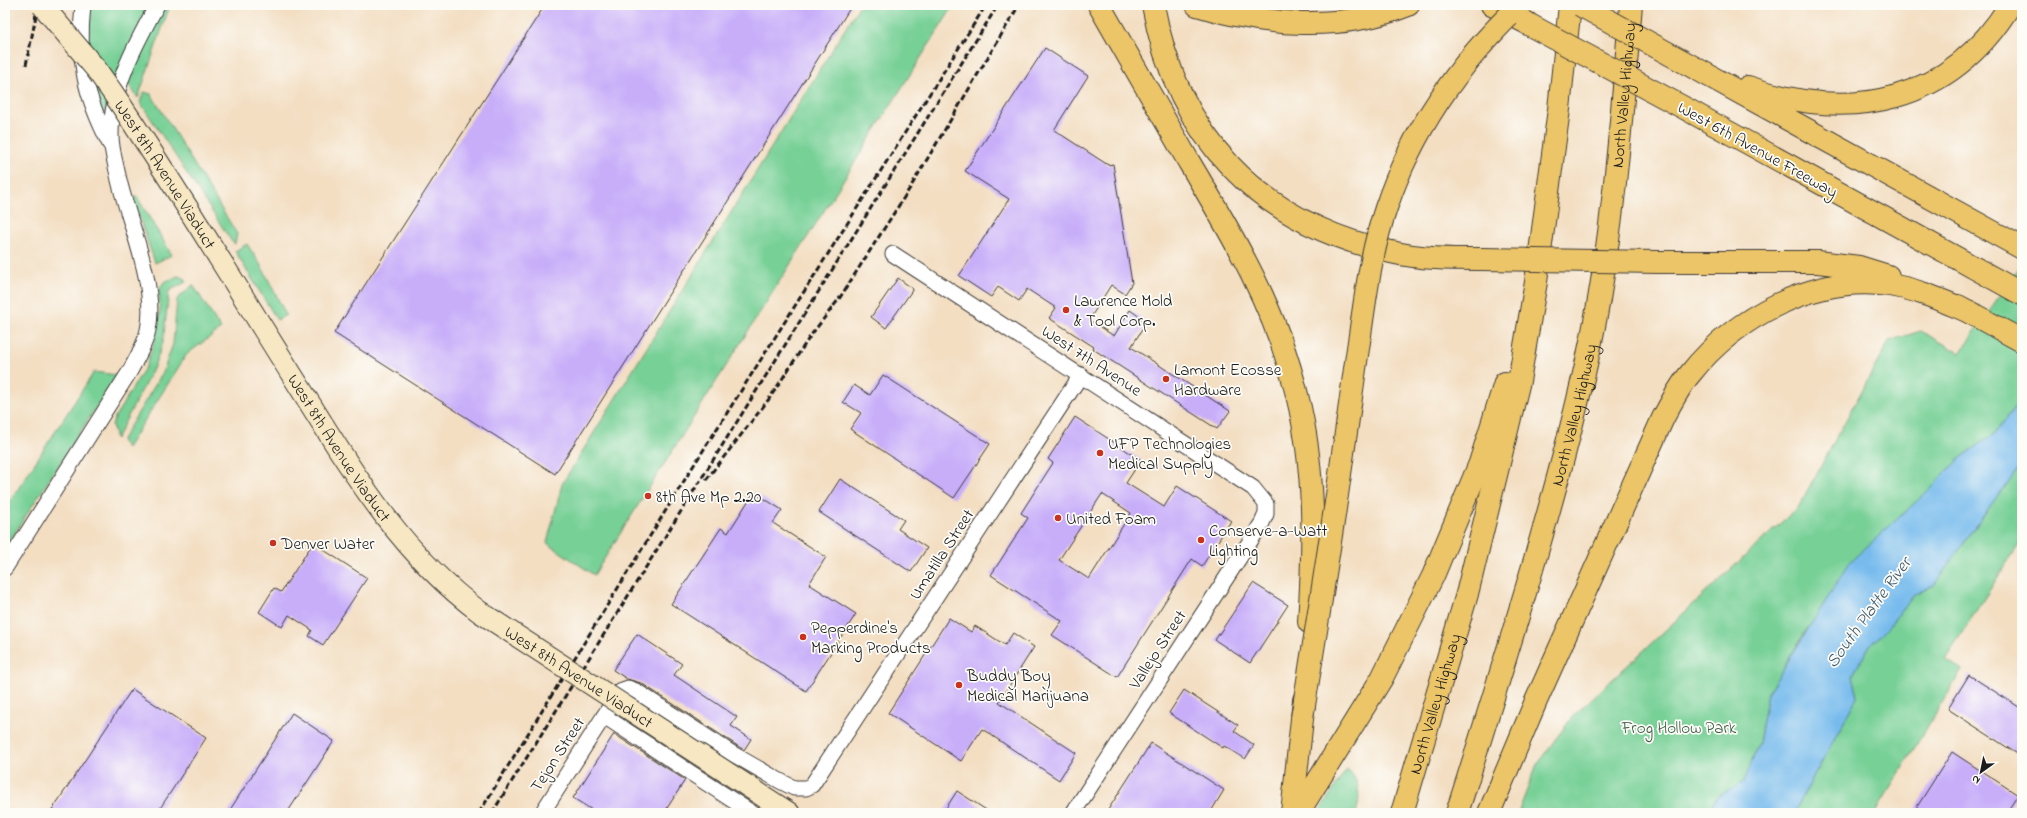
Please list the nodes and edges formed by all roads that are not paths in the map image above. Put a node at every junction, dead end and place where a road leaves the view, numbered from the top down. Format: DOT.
graph roads {
  1 [pos="42,5"];
  2 [pos="83,5"];
  3 [pos="157,5"];
  4 [pos="1099,5"];
  5 [pos="1153,5"];
  6 [pos="1197,5"];
  7 [pos="1408,5"];
  8 [pos="1492,5"];
  9 [pos="1570,5"];
  10 [pos="1580,5"];
  11 [pos="1630,5"];
  12 [pos="2010,5"];
  13 [pos="1524,14"];
  14 [pos="1695,68"];
  15 [pos="112,147"];
  16 [pos="2019,246"];
  17 [pos="893,254"];
  18 [pos="1536,282"];
  19 [pos="2022,294"];
  20 [pos="1972,313"];
  21 [pos="2022,341"];
  22 [pos="1081,375"];
  23 [pos="1266,504"];
  24 [pos="5,568"];
  25 [pos="604,716"];
  26 [pos="1302,718"];
  27 [pos="542,813"];
  28 [pos="752,813"];
  29 [pos="789,813"];
  30 [pos="1073,813"];
  31 [pos="1292,813"];
  32 [pos="1298,813"];
  33 [pos="1402,813"];
  34 [pos="1457,813"];
  35 [pos="1489,813"];
  1 -- 29 [label="main road, West 8th Avenue Viaduct, bridge"];
  2 -- 15 [label="street"];
  3 -- 15 [label="street"];
  4 -- 26 [label="highway, bridge"];
  5 -- 20 [label="highway, bridge"];
  6 -- 7 [label="highway"];
  8 -- 13 [label="highway, West 6th Avenue Freeway"];
  9 -- 18 [label="highway, North Valley Highway"];
  10 -- 14 [label="highway, bridge"];
  11 -- 34 [label="highway, North Valley Highway"];
  12 -- 14 [label="highway"];
  13 -- 19 [label="highway, West 6th Avenue Freeway, bridge"];
  13 -- 26 [label="highway, bridge"];
  14 -- 16 [label="highway"];
  15 -- 24 [label="street"];
  17 -- 22 [label="street, West 7th Avenue"];
  18 -- 32 [label="highway"];
  18 -- 33 [label="highway, North Valley Highway"];
  20 -- 21 [label="highway"];
  20 -- 35 [label="highway"];
  22 -- 23 [label="street, West 7th Avenue"];
  22 -- 25 [label="street, Umatilla Street"];
  23 -- 30 [label="street, Vallejo Street"];
  25 -- 27 [label="street, Tejon Street"];
  25 -- 28 [label="street"];
  26 -- 31 [label="highway"];
}
